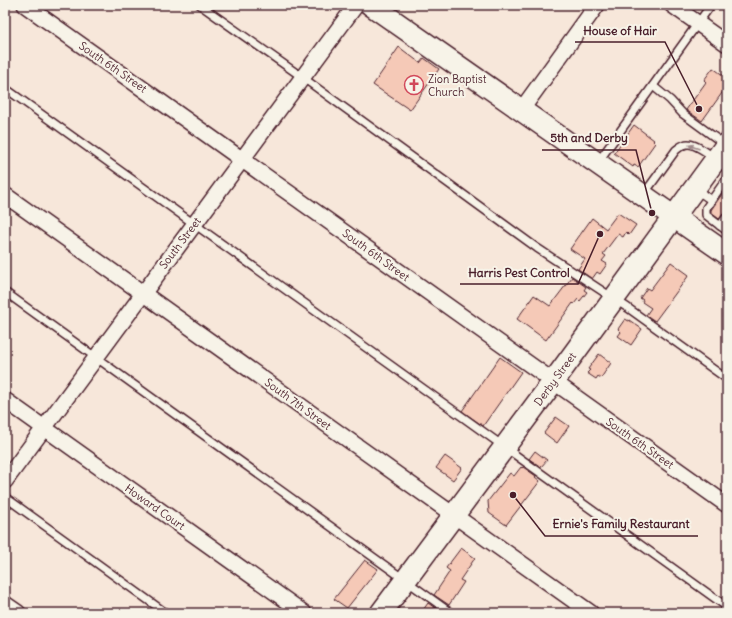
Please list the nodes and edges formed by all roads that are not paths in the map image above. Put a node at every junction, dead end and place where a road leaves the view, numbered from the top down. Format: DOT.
graph roads {
  1 [pos="25,5"];
  2 [pos="200,5"];
  3 [pos="356,5"];
  4 [pos="371,5"];
  5 [pos="597,5"];
  6 [pos="672,5"];
  7 [pos="711,5"];
  8 [pos="698,23"];
  9 [pos="727,44"];
  10 [pos="302,77"];
  11 [pos="653,86"];
  12 [pos="5,88"];
  13 [pos="522,110"];
  14 [pos="724,152"];
  15 [pos="242,159"];
  16 [pos="598,162"];
  17 [pos="727,178"];
  18 [pos="695,188"];
  19 [pos="644,194"];
  20 [pos="5,195"];
  21 [pos="711,200"];
  22 [pos="675,216"];
  23 [pos="727,216"];
  24 [pos="194,224"];
  25 [pos="713,230"];
  26 [pos="727,231"];
  27 [pos="727,254"];
  28 [pos="5,292"];
  29 [pos="143,293"];
  30 [pos="614,299"];
  31 [pos="96,357"];
  32 [pos="727,379"];
  33 [pos="553,382"];
  34 [pos="5,400"];
  35 [pos="43,428"];
  36 [pos="504,448"];
  37 [pos="5,480"];
  38 [pos="5,497"];
  39 [pos="727,505"];
  40 [pos="454,516"];
  41 [pos="405,581"];
  42 [pos="5,604"];
  43 [pos="727,607"];
  44 [pos="18,613"];
  45 [pos="166,613"];
  46 [pos="304,613"];
  47 [pos="381,613"];
  48 [pos="451,613"];
  49 [pos="591,613"];
  1 -- 15 [label="street, South 6th Street"];
  2 -- 10 [label="lane"];
  3 -- 10 [label="street, South Street"];
  4 -- 13 [label="main road"];
  5 -- 13 [label="street"];
  6 -- 8 [label="street"];
  7 -- 8 [label="lane"];
  8 -- 9 [label="street"];
  8 -- 11 [label="lane"];
  10 -- 15 [label="street, South Street"];
  10 -- 30 [label="lane"];
  11 -- 14 [label="lane"];
  11 -- 16 [label="lane"];
  12 -- 24 [label="lane"];
  13 -- 16 [label="main road"];
  14 -- 18 [label="main road, Derby Street"];
  14 -- 19 [label="lane, one-way"];
  15 -- 24 [label="street, South Street"];
  15 -- 33 [label="street, South 6th Street"];
  16 -- 19 [label="main road"];
  17 -- 21 [label="lane"];
  18 -- 21 [label="lane"];
  18 -- 22 [label="main road, Derby Street"];
  19 -- 22 [label="main road"];
  20 -- 29 [label="street, South 7th Street"];
  21 -- 25 [label="lane"];
  22 -- 25 [label="main road"];
  22 -- 30 [label="main road, Derby Street"];
  23 -- 25 [label="lane"];
  24 -- 29 [label="street, South Street"];
  24 -- 36 [label="lane"];
  25 -- 26 [label="lane"];
  25 -- 27 [label="main road"];
  28 -- 31 [label="lane"];
  29 -- 31 [label="street, South Street"];
  29 -- 40 [label="street, South 7th Street"];
  30 -- 32 [label="lane"];
  30 -- 33 [label="main road, Derby Street"];
  31 -- 35 [label="street, South Street"];
  31 -- 41 [label="lane"];
  33 -- 36 [label="main road, Derby Street"];
  33 -- 39 [label="street, South 6th Street"];
  34 -- 35 [label="street, Howard Court"];
  35 -- 37 [label="street, South Street"];
  35 -- 46 [label="street, Howard Court"];
  36 -- 40 [label="main road, Derby Street"];
  36 -- 43 [label="lane"];
  38 -- 45 [label="lane"];
  40 -- 41 [label="main road, Derby Street"];
  40 -- 49 [label="street, South 7th Street"];
  41 -- 47 [label="main road, Derby Street"];
  41 -- 48 [label="lane"];
  42 -- 44 [label="street"];
}
